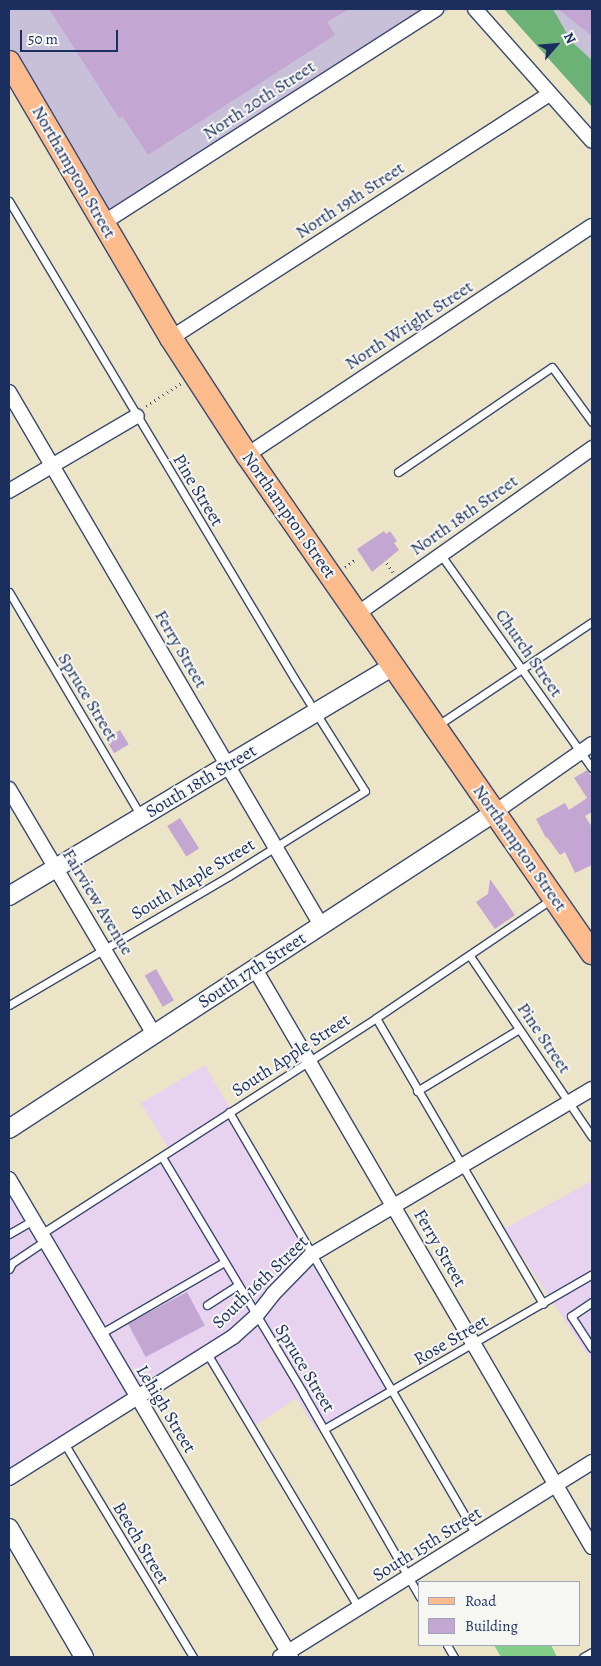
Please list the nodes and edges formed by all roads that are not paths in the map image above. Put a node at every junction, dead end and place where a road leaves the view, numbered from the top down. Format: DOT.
graph roads {
  1 [pos="436,9"];
  2 [pos="475,9"];
  3 [pos="12,73"];
  4 [pos="550,94"];
  5 [pos="592,141"];
  6 [pos="9,202"];
  7 [pos="103,223"];
  8 [pos="592,226"];
  9 [pos="171,338"];
  10 [pos="9,392"];
  11 [pos="137,416"];
  12 [pos="592,422"];
  13 [pos="592,448"];
  14 [pos="247,455"];
  15 [pos="52,466"];
  16 [pos="398,472"];
  17 [pos="9,491"];
  18 [pos="441,555"];
  19 [pos="9,592"];
  20 [pos="357,614"];
  21 [pos="592,622"];
  22 [pos="394,666"];
  23 [pos="523,670"];
  24 [pos="316,712"];
  25 [pos="435,727"];
  26 [pos="592,744"];
  27 [pos="580,752"];
  28 [pos="228,765"];
  29 [pos="592,768"];
  30 [pos="9,788"];
  31 [pos="365,791"];
  32 [pos="495,812"];
  33 [pos="141,817"];
  34 [pos="276,847"];
  35 [pos="56,868"];
  36 [pos="9,896"];
  37 [pos="554,898"];
  38 [pos="321,925"];
  39 [pos="103,948"];
  40 [pos="592,954"];
  41 [pos="470,956"];
  42 [pos="255,968"];
  43 [pos="9,1005"];
  44 [pos="376,1018"];
  45 [pos="519,1028"];
  46 [pos="154,1034"];
  47 [pos="308,1060"];
  48 [pos="592,1088"];
  49 [pos="417,1090"];
  50 [pos="569,1102"];
  51 [pos="229,1112"];
  52 [pos="9,1129"];
  53 [pos="592,1137"];
  54 [pos="162,1157"];
  55 [pos="461,1166"];
  56 [pos="9,1179"];
  57 [pos="394,1206"];
  58 [pos="32,1220"];
  59 [pos="9,1234"];
  60 [pos="43,1238"];
  61 [pos="311,1255"];
  62 [pos="224,1262"];
  63 [pos="9,1269"];
  64 [pos="592,1274"];
  65 [pos="238,1286"];
  66 [pos="592,1302"];
  67 [pos="542,1304"];
  68 [pos="207,1305"];
  69 [pos="256,1316"];
  70 [pos="100,1334"];
  71 [pos="474,1344"];
  72 [pos="592,1348"];
  73 [pos="208,1355"];
  74 [pos="391,1392"];
  75 [pos="137,1397"];
  76 [pos="324,1429"];
  77 [pos="64,1443"];
  78 [pos="592,1462"];
  79 [pos="9,1478"];
  80 [pos="556,1486"];
  81 [pos="9,1528"];
  82 [pos="476,1536"];
  83 [pos="592,1547"];
  84 [pos="409,1577"];
  85 [pos="418,1593"];
  86 [pos="359,1609"];
  87 [pos="448,1646"];
  88 [pos="592,1652"];
  89 [pos="286,1656"];
  90 [pos="84,1657"];
  91 [pos="193,1657"];
  92 [pos="454,1657"];
  93 [pos="583,1657"];
  1 -- 7 [label="street, North 20th Street"];
  2 -- 4 [label="street"];
  3 -- 7 [label="main road, Northampton Street"];
  4 -- 5 [label="street"];
  4 -- 9 [label="street, North 19th Street"];
  6 -- 11 [label="lane, Pine Street"];
  7 -- 9 [label="main road, Northampton Street"];
  8 -- 14 [label="street, North Wright Street"];
  9 -- 14 [label="main road, Northampton Street"];
  10 -- 15 [label="street, Ferry Street"];
  11 -- 15 [label="street"];
  11 -- 24 [label="lane, Pine Street"];
  12 -- 16 [label="lane"];
  13 -- 18 [label="street, North 18th Street"];
  14 -- 20 [label="main road, Northampton Street"];
  15 -- 17 [label="street"];
  15 -- 28 [label="street, Ferry Street"];
  18 -- 20 [label="street, North 18th Street"];
  18 -- 23 [label="lane, Church Street"];
  19 -- 33 [label="lane, Spruce Street"];
  20 -- 22 [label="main road, Northampton Street"];
  21 -- 23 [label="lane"];
  22 -- 24 [label="street, South 18th Street"];
  22 -- 25 [label="main road, Northampton Street"];
  23 -- 25 [label="lane"];
  23 -- 27 [label="lane, Church Street"];
  24 -- 28 [label="street, South 18th Street"];
  24 -- 31 [label="lane, Pine Street"];
  25 -- 32 [label="main road, Northampton Street"];
  26 -- 27 [label="street"];
  27 -- 29 [label="lane, Church Street"];
  27 -- 32 [label="street"];
  28 -- 33 [label="street, South 18th Street"];
  28 -- 34 [label="street, Ferry Street"];
  30 -- 35 [label="street, Fairview Avenue"];
  31 -- 34 [label="lane, South Maple Street"];
  32 -- 37 [label="main road, Northampton Street"];
  32 -- 38 [label="street, South 17th Street"];
  33 -- 35 [label="street, South 18th Street"];
  34 -- 38 [label="street, Ferry Street"];
  34 -- 39 [label="lane, South Maple Street"];
  35 -- 36 [label="street, South 18th Street"];
  35 -- 39 [label="street, Fairview Avenue"];
  37 -- 40 [label="main road, Northampton Street"];
  37 -- 41 [label="lane, South Apple Street"];
  38 -- 42 [label="street, South 17th Street"];
  39 -- 43 [label="lane, South Maple Street"];
  39 -- 46 [label="street, Fairview Avenue"];
  41 -- 44 [label="lane, South Apple Street"];
  41 -- 45 [label="lane, Pine Street"];
  42 -- 46 [label="street, South 17th Street"];
  42 -- 47 [label="street, Ferry Street"];
  44 -- 47 [label="lane, South Apple Street"];
  44 -- 49 [label="lane"];
  45 -- 49 [label="lane"];
  45 -- 50 [label="lane, Pine Street"];
  46 -- 52 [label="street, South 17th Street"];
  47 -- 51 [label="lane, South Apple Street"];
  47 -- 57 [label="street, Ferry Street"];
  48 -- 50 [label="street, South 16th Street"];
  49 -- 55 [label="lane"];
  50 -- 53 [label="lane, Pine Street"];
  50 -- 55 [label="street, South 16th Street"];
  51 -- 54 [label="lane, South Apple Street"];
  51 -- 61 [label="lane"];
  54 -- 60 [label="lane, South Apple Street"];
  54 -- 62 [label="lane, Spruce Street"];
  55 -- 57 [label="street, South 16th Street"];
  55 -- 67 [label="lane"];
  56 -- 58 [label="street, Lehigh Street"];
  57 -- 61 [label="street, South 16th Street"];
  57 -- 71 [label="street, Ferry Street"];
  58 -- 59 [label="lane"];
  58 -- 60 [label="street, Lehigh Street"];
  60 -- 63 [label="lane, South Apple Street"];
  60 -- 70 [label="street, Lehigh Street"];
  61 -- 69 [label="street, South 16th Street"];
  61 -- 74 [label="lane"];
  62 -- 65 [label="lane, Spruce Street"];
  62 -- 70 [label="lane"];
  64 -- 67 [label="lane, Rose Street"];
  65 -- 68 [label="lane"];
  65 -- 69 [label="lane, Spruce Street"];
  66 -- 72 [label="lane"];
  67 -- 71 [label="lane, Rose Street"];
  69 -- 73 [label="street, South 16th Street"];
  69 -- 76 [label="lane, Spruce Street"];
  70 -- 75 [label="street, Lehigh Street"];
  71 -- 74 [label="lane, Rose Street"];
  71 -- 80 [label="street, Ferry Street"];
  73 -- 75 [label="street, South 16th Street"];
  73 -- 86 [label="lane"];
  74 -- 76 [label="lane, Rose Street"];
  74 -- 82 [label="lane"];
  75 -- 77 [label="street, South 16th Street"];
  75 -- 89 [label="street, Lehigh Street"];
  76 -- 84 [label="lane, Spruce Street"];
  77 -- 79 [label="street, South 16th Street"];
  77 -- 91 [label="lane, Beech Street"];
  78 -- 80 [label="street, South 15th Street"];
  80 -- 82 [label="street, South 15th Street"];
  80 -- 83 [label="street, Ferry Street"];
  81 -- 90 [label="street"];
  82 -- 84 [label="street, South 15th Street"];
  84 -- 85 [label="lane, Spruce Street"];
  84 -- 86 [label="street, South 15th Street"];
  86 -- 89 [label="street, South 15th Street"];
  87 -- 92 [label="lane"];
  88 -- 93 [label="lane"];
}
